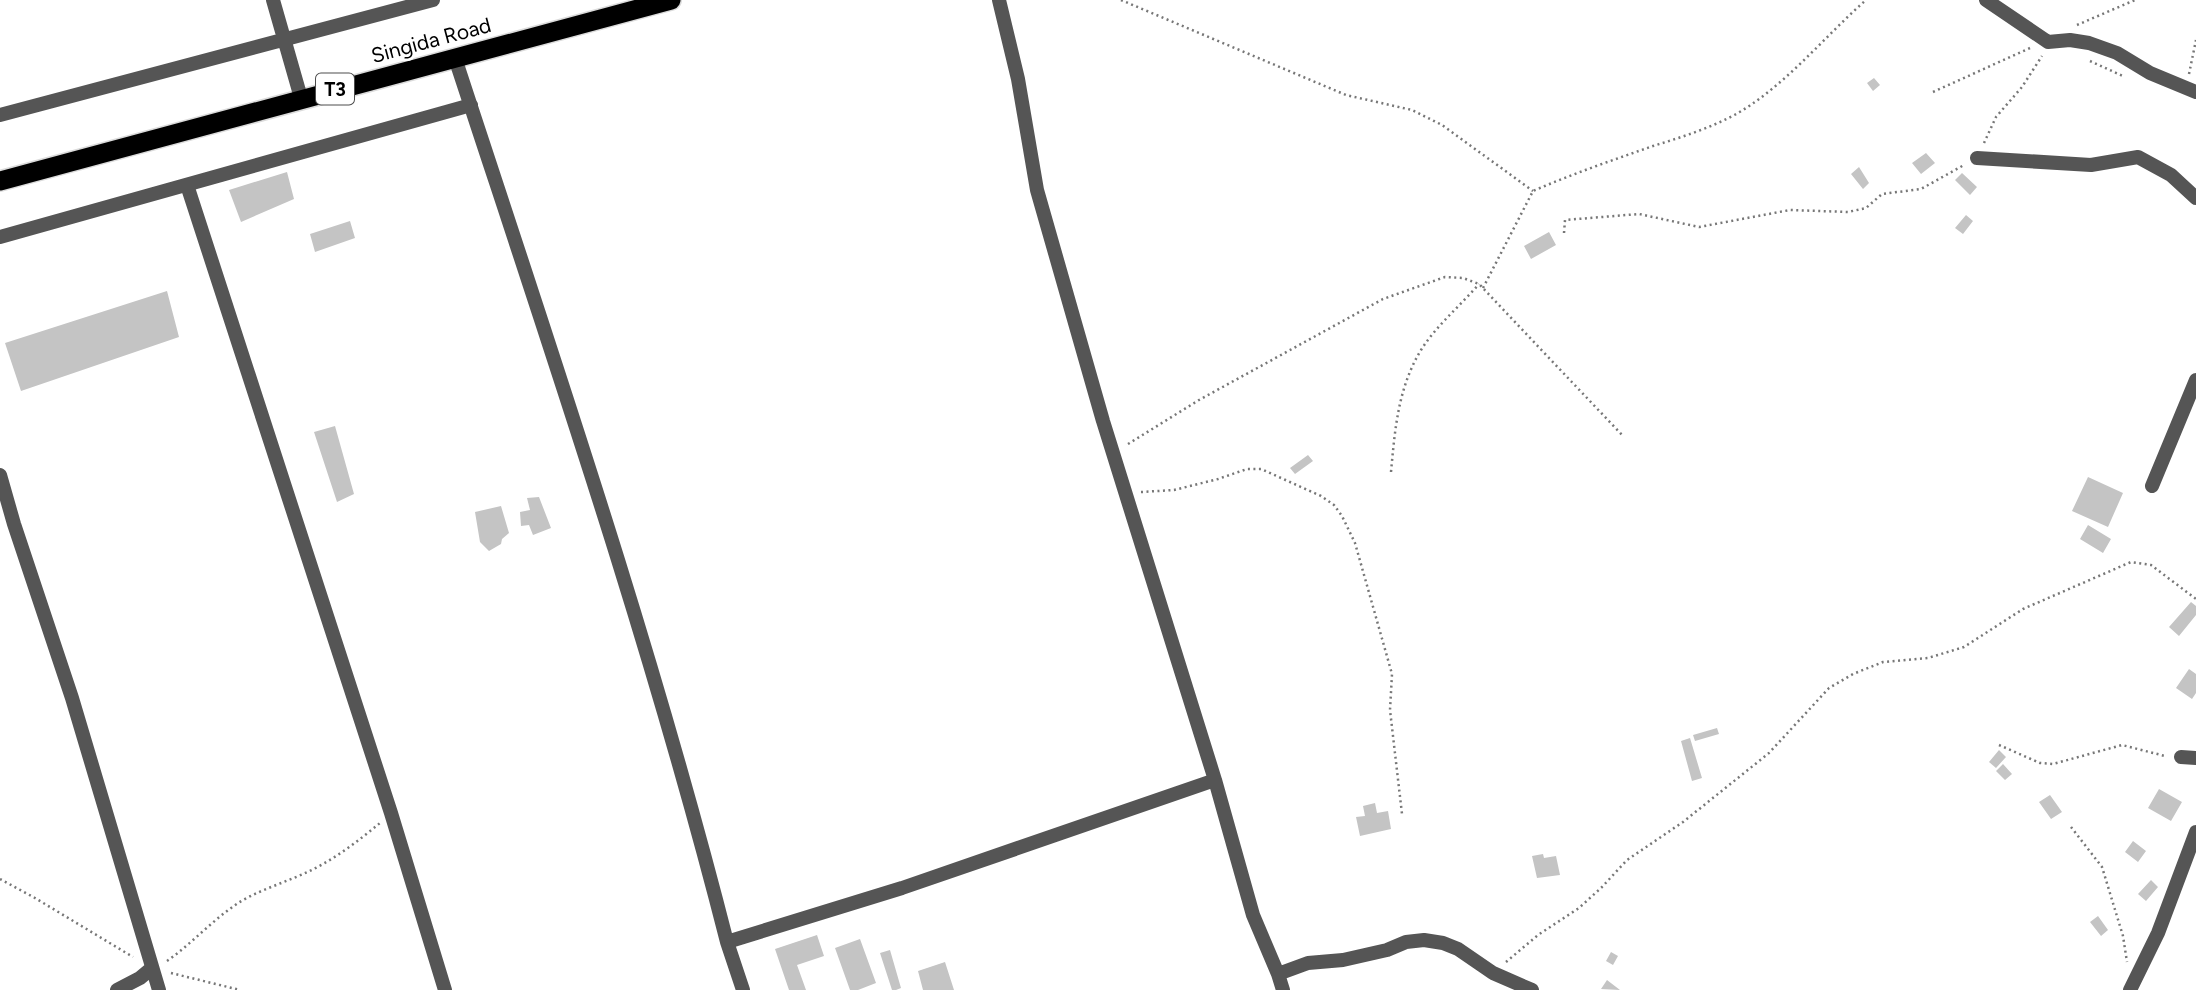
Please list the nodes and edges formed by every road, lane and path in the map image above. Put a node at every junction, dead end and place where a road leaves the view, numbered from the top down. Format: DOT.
graph roads {
  1 [pos="273,0"];
  2 [pos="433,0"];
  3 [pos="671,0"];
  4 [pos="999,0"];
  5 [pos="1121,0"];
  6 [pos="1866,0"];
  7 [pos="1986,0"];
  8 [pos="2134,0"];
  9 [pos="284,40"];
  10 [pos="2196,40"];
  11 [pos="2048,42"];
  12 [pos="455,58"];
  13 [pos="2191,90"];
  14 [pos="1933,92"];
  15 [pos="301,98"];
  16 [pos="471,105"];
  17 [pos="0,115"];
  18 [pos="1977,158"];
  19 [pos="0,181"];
  20 [pos="187,186"];
  21 [pos="1533,191"];
  22 [pos="2196,198"];
  23 [pos="1564,233"];
  24 [pos="0,237"];
  25 [pos="1479,284"];
  26 [pos="1483,288"];
  27 [pos="2196,380"];
  28 [pos="1623,436"];
  29 [pos="1113,453"];
  30 [pos="1391,472"];
  31 [pos="0,475"];
  32 [pos="2152,486"];
  33 [pos="1124,493"];
  34 [pos="2196,599"];
  35 [pos="1999,745"];
  36 [pos="2189,757"];
  37 [pos="1215,780"];
  38 [pos="391,814"];
  39 [pos="1402,814"];
  40 [pos="2071,827"];
  41 [pos="2196,832"];
  42 [pos="0,879"];
  43 [pos="727,942"];
  44 [pos="2127,964"];
  45 [pos="152,968"];
  46 [pos="1493,972"];
  47 [pos="1278,974"];
  48 [pos="117,990"];
  49 [pos="159,990"];
  50 [pos="240,990"];
  51 [pos="445,990"];
  52 [pos="743,990"];
  53 [pos="1283,990"];
  54 [pos="1532,990"];
  55 [pos="2130,990"];
  1 -- 9 [label="street"];
  2 -- 9 [label="street"];
  3 -- 12 [label="highway, Singida Road / T3"];
  4 -- 29 [label="street"];
  5 -- 21 [label="path"];
  6 -- 21 [label="path"];
  7 -- 11 [label="street"];
  8 -- 11 [label="path"];
  9 -- 15 [label="street"];
  9 -- 17 [label="street"];
  10 -- 13 [label="path"];
  11 -- 13 [label="street"];
  11 -- 14 [label="path"];
  11 -- 18 [label="path"];
  12 -- 15 [label="highway, Singida Road / T3"];
  12 -- 16 [label="street"];
  15 -- 19 [label="highway, Singida Road / T3"];
  16 -- 20 [label="street"];
  16 -- 43 [label="street"];
  18 -- 22 [label="street"];
  18 -- 23 [label="path"];
  20 -- 24 [label="street"];
  20 -- 38 [label="street"];
  21 -- 26 [label="path"];
  25 -- 26 [label="path"];
  25 -- 29 [label="path"];
  25 -- 30 [label="path"];
  26 -- 28 [label="path"];
  27 -- 32 [label="street"];
  29 -- 33 [label="street"];
  31 -- 45 [label="street"];
  33 -- 37 [label="street"];
  33 -- 39 [label="path"];
  34 -- 46 [label="path"];
  35 -- 36 [label="path"];
  37 -- 43 [label="street"];
  37 -- 47 [label="street"];
  38 -- 45 [label="path"];
  38 -- 51 [label="street"];
  40 -- 44 [label="path"];
  41 -- 55 [label="street"];
  42 -- 45 [label="path"];
  43 -- 52 [label="street"];
  45 -- 48 [label="street"];
  45 -- 49 [label="street"];
  45 -- 50 [label="path"];
  46 -- 47 [label="street"];
  46 -- 54 [label="street"];
  47 -- 53 [label="street"];
}
